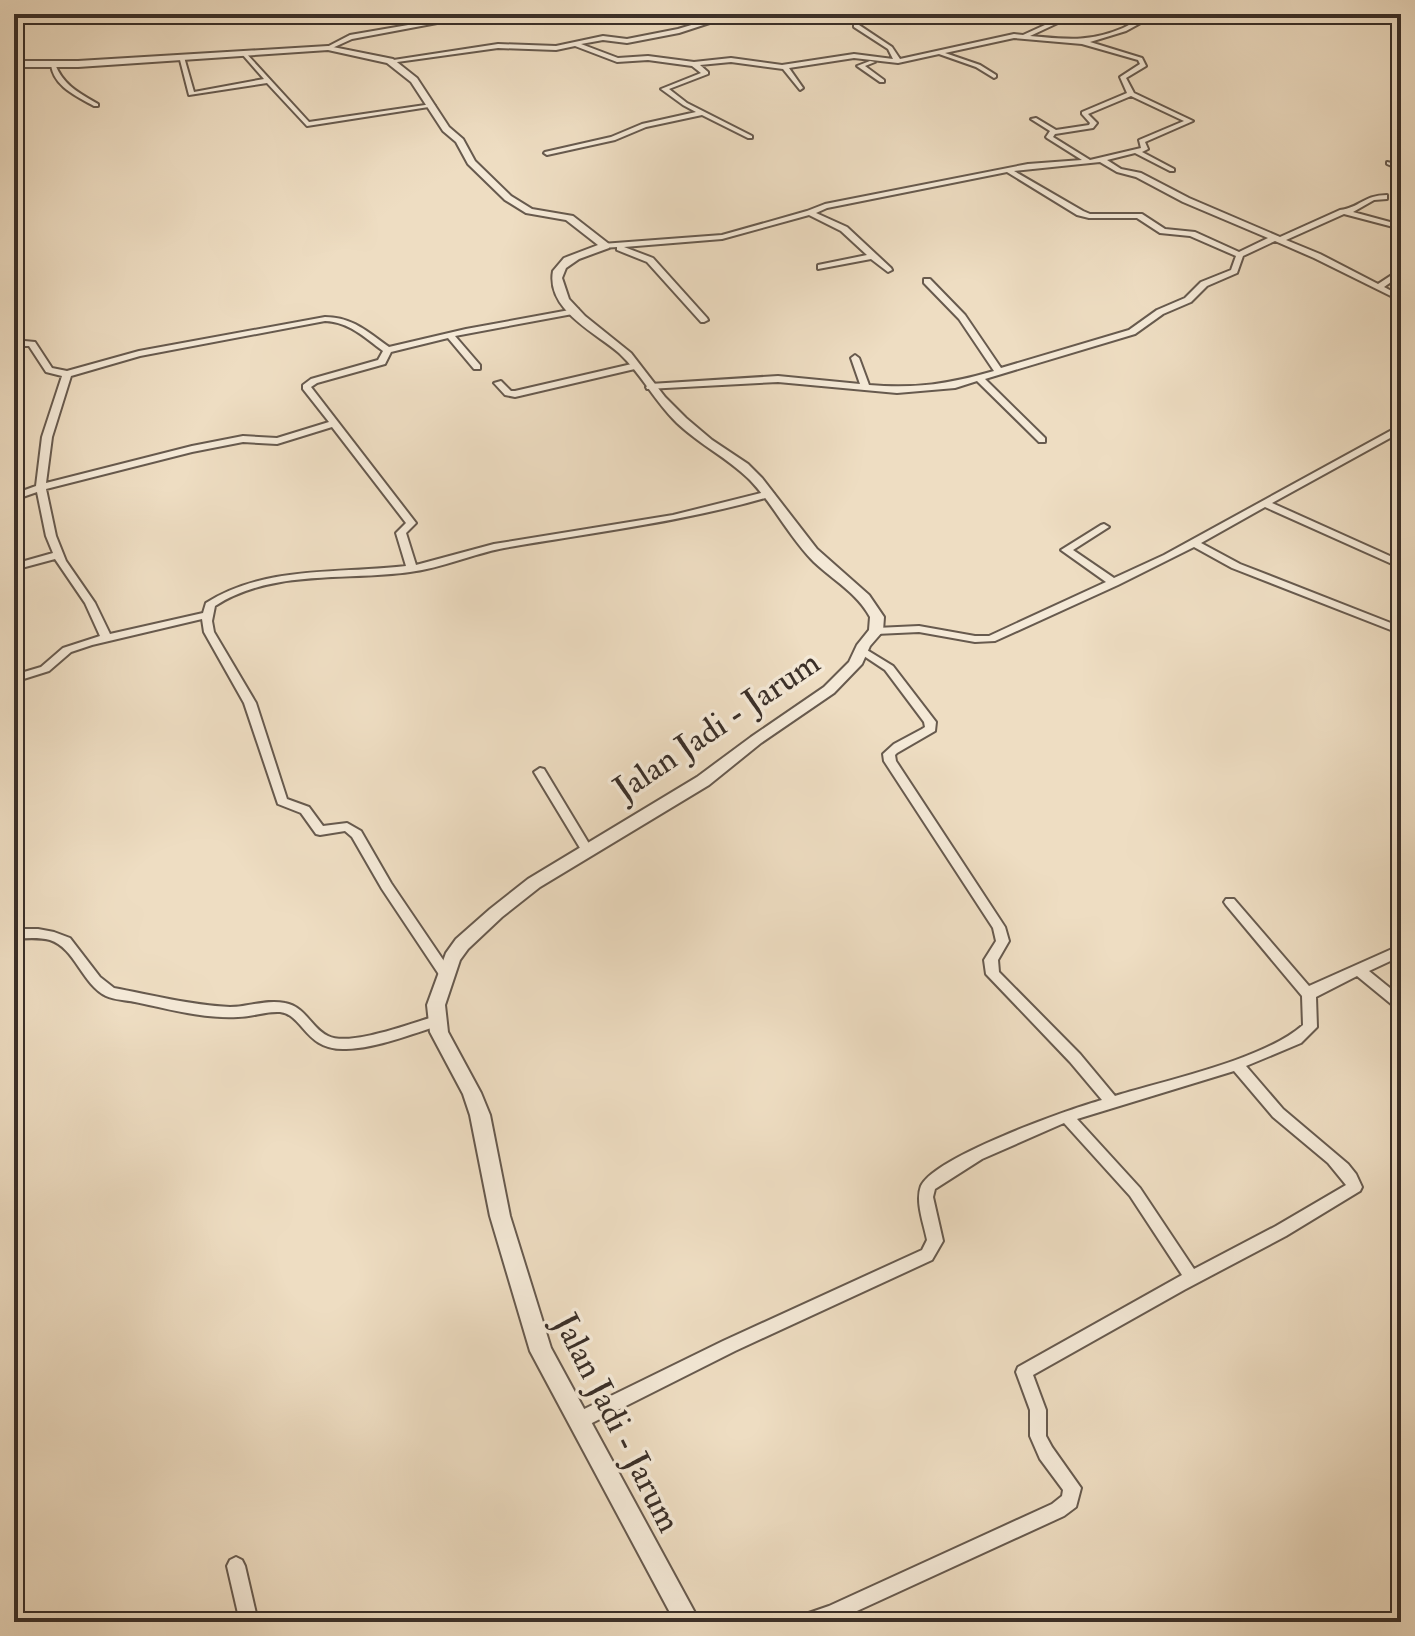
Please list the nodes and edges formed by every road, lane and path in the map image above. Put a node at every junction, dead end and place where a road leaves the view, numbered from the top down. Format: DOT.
graph roads {
  1 [pos="482,14"];
  2 [pos="734,14"];
  3 [pos="851,14"];
  4 [pos="1074,14"];
  5 [pos="1154,14"];
  6 [pos="1024,36"];
  7 [pos="622,41"];
  8 [pos="1083,42"];
  9 [pos="575,44"];
  10 [pos="328,48"];
  11 [pos="244,53"];
  12 [pos="941,54"];
  13 [pos="181,57"];
  14 [pos="656,58"];
  15 [pos="390,61"];
  16 [pos="876,61"];
  17 [pos="898,61"];
  18 [pos="14,64"];
  19 [pos="694,64"];
  20 [pos="53,65"];
  21 [pos="785,67"];
  22 [pos="994,76"];
  23 [pos="266,81"];
  24 [pos="882,81"];
  25 [pos="800,88"];
  26 [pos="1131,94"];
  27 [pos="96,105"];
  28 [pos="432,106"];
  29 [pos="703,113"];
  30 [pos="1034,119"];
  31 [pos="1054,132"];
  32 [pos="750,137"];
  33 [pos="1137,152"];
  34 [pos="547,153"];
  35 [pos="1102,160"];
  36 [pos="1089,162"];
  37 [pos="1389,163"];
  38 [pos="1401,168"];
  39 [pos="1008,170"];
  40 [pos="1172,170"];
  41 [pos="1384,197"];
  42 [pos="1348,212"];
  43 [pos="810,213"];
  44 [pos="1401,227"];
  45 [pos="1277,239"];
  46 [pos="607,246"];
  47 [pos="1239,255"];
  48 [pos="873,256"];
  49 [pos="821,267"];
  50 [pos="888,270"];
  51 [pos="1401,271"];
  52 [pos="927,281"];
  53 [pos="1378,287"];
  54 [pos="1401,299"];
  55 [pos="575,311"];
  56 [pos="704,320"];
  57 [pos="450,335"];
  58 [pos="14,343"];
  59 [pos="387,350"];
  60 [pos="855,358"];
  61 [pos="636,366"];
  62 [pos="477,367"];
  63 [pos="1000,373"];
  64 [pos="67,374"];
  65 [pos="979,378"];
  66 [pos="498,383"];
  67 [pos="650,387"];
  68 [pos="865,387"];
  69 [pos="333,424"];
  70 [pos="1401,428"];
  71 [pos="1042,440"];
  72 [pos="41,488"];
  73 [pos="769,494"];
  74 [pos="14,497"];
  75 [pos="1265,504"];
  76 [pos="1104,527"];
  77 [pos="1194,543"];
  78 [pos="58,555"];
  79 [pos="1401,565"];
  80 [pos="14,567"];
  81 [pos="412,569"];
  82 [pos="1114,583"];
  83 [pos="208,615"];
  84 [pos="876,631"];
  85 [pos="1401,631"];
  86 [pos="106,637"];
  87 [pos="862,650"];
  88 [pos="14,679"];
  89 [pos="540,772"];
  90 [pos="587,850"];
  91 [pos="1230,902"];
  92 [pos="14,934"];
  93 [pos="1401,950"];
  94 [pos="1359,970"];
  95 [pos="445,973"];
  96 [pos="1309,995"];
  97 [pos="1401,1004"];
  98 [pos="436,1021"];
  99 [pos="1237,1065"];
  100 [pos="1112,1102"];
  101 [pos="1066,1116"];
  102 [pos="1192,1278"];
  103 [pos="578,1421"];
  104 [pos="236,1566"];
  105 [pos="249,1622"];
  106 [pos="688,1622"];
  107 [pos="806,1622"];
  1 -- 10 [label="street"];
  2 -- 7 [label="street"];
  3 -- 17 [label="street"];
  4 -- 6 [label="street"];
  5 -- 8 [label="street"];
  6 -- 8 [label="street"];
  6 -- 12 [label="street"];
  7 -- 9 [label="street"];
  7 -- 14 [label="street"];
  8 -- 26 [label="street"];
  9 -- 14 [label="street"];
  9 -- 15 [label="street"];
  10 -- 11 [label="street"];
  10 -- 15 [label="street"];
  11 -- 13 [label="street"];
  11 -- 23 [label="street"];
  12 -- 17 [label="street"];
  12 -- 22 [label="street"];
  13 -- 20 [label="street"];
  13 -- 23 [label="street"];
  14 -- 19 [label="street"];
  15 -- 28 [label="street"];
  16 -- 17 [label="street"];
  16 -- 21 [label="street"];
  16 -- 24 [label="street"];
  18 -- 20 [label="street"];
  19 -- 21 [label="street"];
  19 -- 29 [label="street"];
  20 -- 27 [label="street"];
  21 -- 25 [label="street"];
  23 -- 28 [label="street"];
  26 -- 31 [label="street"];
  26 -- 33 [label="street"];
  28 -- 46 [label="street"];
  29 -- 32 [label="street"];
  29 -- 34 [label="street"];
  30 -- 31 [label="street"];
  31 -- 36 [label="street"];
  33 -- 35 [label="street"];
  33 -- 40 [label="street"];
  35 -- 36 [label="street"];
  35 -- 45 [label="street"];
  36 -- 39 [label="street"];
  37 -- 38 [label="street"];
  39 -- 43 [label="street"];
  39 -- 47 [label="street"];
  41 -- 42 [label="street"];
  42 -- 44 [label="street"];
  42 -- 45 [label="street"];
  43 -- 46 [label="street"];
  43 -- 48 [label="street"];
  45 -- 47 [label="street"];
  45 -- 53 [label="street"];
  46 -- 55 [label="street"];
  46 -- 56 [label="street"];
  47 -- 63 [label="street"];
  48 -- 49 [label="street"];
  48 -- 50 [label="street"];
  51 -- 53 [label="street"];
  52 -- 63 [label="street"];
  53 -- 54 [label="street"];
  55 -- 57 [label="street"];
  55 -- 61 [label="street"];
  57 -- 59 [label="street"];
  57 -- 62 [label="street"];
  58 -- 64 [label="street"];
  59 -- 64 [label="street"];
  59 -- 69 [label="street"];
  60 -- 68 [label="street"];
  61 -- 66 [label="street"];
  61 -- 67 [label="street"];
  63 -- 65 [label="street"];
  64 -- 72 [label="street"];
  65 -- 68 [label="street"];
  65 -- 71 [label="street"];
  67 -- 68 [label="street"];
  67 -- 73 [label="street"];
  69 -- 72 [label="street"];
  69 -- 81 [label="street"];
  70 -- 75 [label="street"];
  72 -- 74 [label="street"];
  72 -- 78 [label="street"];
  73 -- 81 [label="street"];
  73 -- 84 [label="street"];
  75 -- 77 [label="street"];
  75 -- 79 [label="street"];
  76 -- 82 [label="street"];
  77 -- 82 [label="street"];
  77 -- 85 [label="street"];
  78 -- 80 [label="street"];
  78 -- 86 [label="street"];
  81 -- 83 [label="street"];
  82 -- 84 [label="street"];
  83 -- 86 [label="street"];
  83 -- 95 [label="street"];
  84 -- 87 [label="street, Jalan Jadi - Jarum"];
  86 -- 88 [label="street"];
  87 -- 90 [label="street, Jalan Jadi - Jarum"];
  87 -- 100 [label="street"];
  89 -- 90 [label="street"];
  90 -- 95 [label="street, Jalan Jadi - Jarum"];
  91 -- 96 [label="street"];
  92 -- 98 [label="street"];
  93 -- 94 [label="street"];
  94 -- 96 [label="street"];
  94 -- 97 [label="street"];
  95 -- 98 [label="street, Jalan Jadi - Jarum"];
  96 -- 99 [label="street"];
  98 -- 103 [label="street, Jalan Jadi - Jarum"];
  99 -- 100 [label="street"];
  99 -- 102 [label="street"];
  100 -- 101 [label="street"];
  101 -- 102 [label="street"];
  101 -- 103 [label="street"];
  102 -- 107 [label="street"];
  103 -- 106 [label="street, Jalan Jadi - Jarum"];
  104 -- 105 [label="street"];
}
